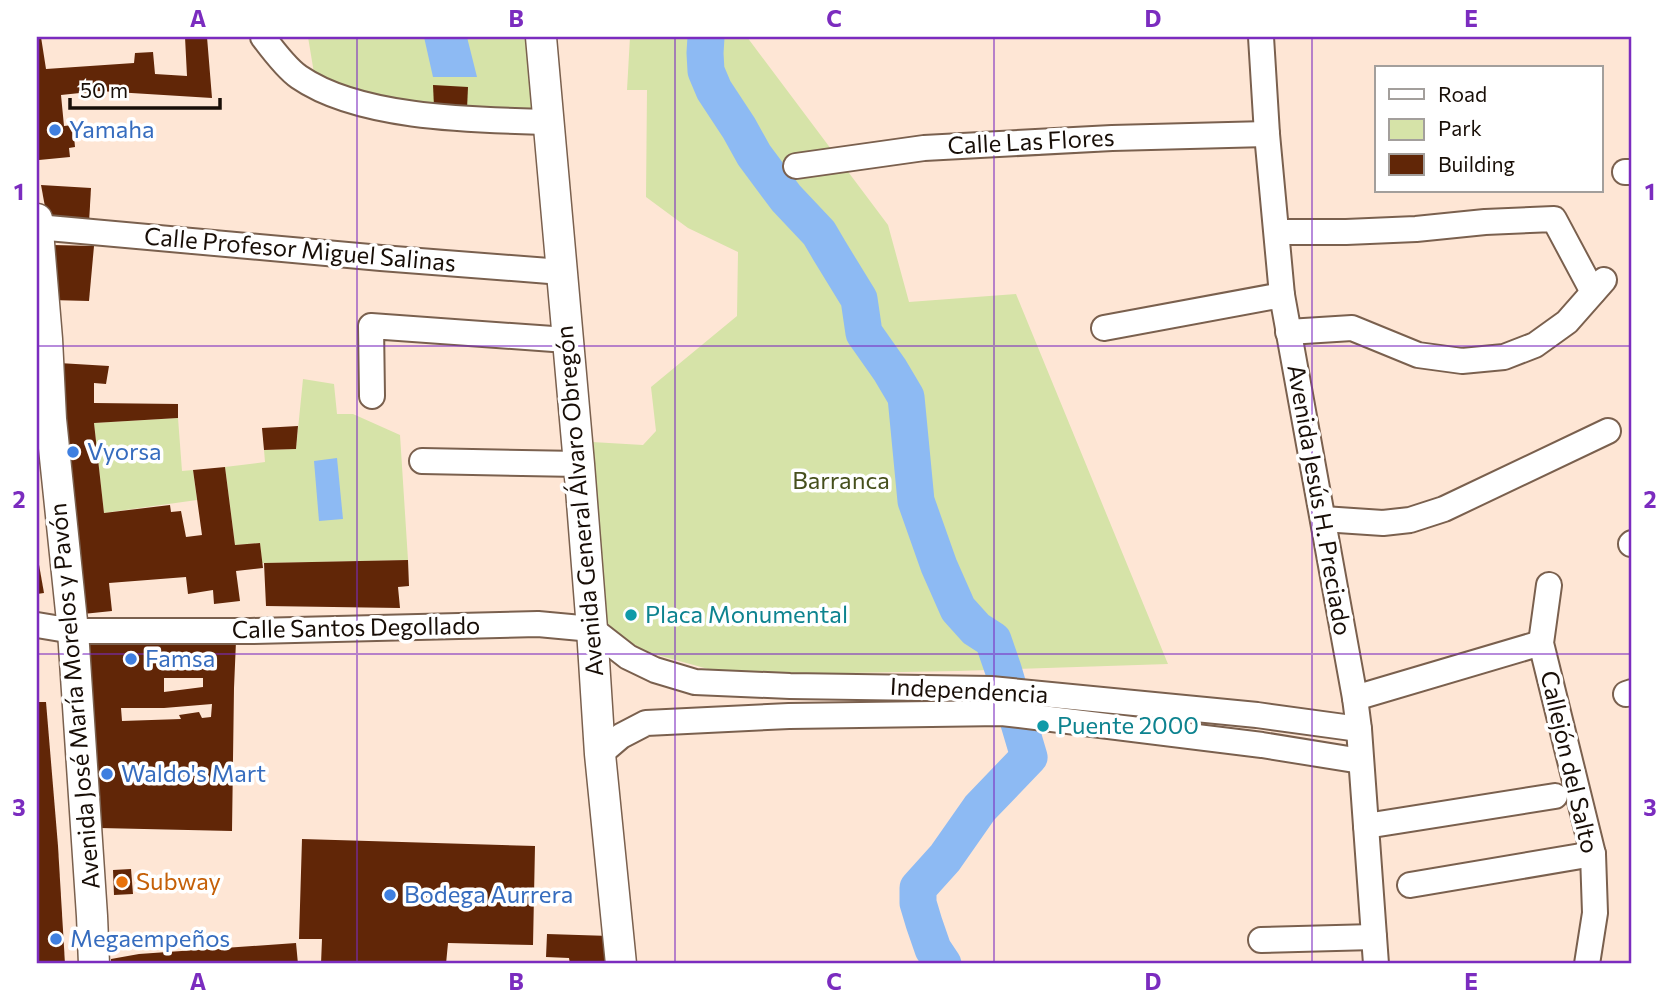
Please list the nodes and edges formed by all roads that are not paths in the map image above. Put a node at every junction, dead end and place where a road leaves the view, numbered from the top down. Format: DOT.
graph roads {
  1 [pos="263,37"];
  2 [pos="541,37"];
  3 [pos="1261,37"];
  4 [pos="548,122"];
  5 [pos="1267,134"];
  6 [pos="796,166"];
  7 [pos="37,219"];
  8 [pos="37,228"];
  9 [pos="1277,232"];
  10 [pos="562,272"];
  11 [pos="1282,295"];
  12 [pos="1104,328"];
  13 [pos="1288,332"];
  14 [pos="567,340"];
  15 [pos="372,397"];
  16 [pos="44,419"];
  17 [pos="1608,431"];
  18 [pos="422,461"];
  19 [pos="579,464"];
  20 [pos="1322,519"];
  21 [pos="1549,585"];
  22 [pos="37,625"];
  23 [pos="592,629"];
  24 [pos="73,631"];
  25 [pos="1541,643"];
  26 [pos="1355,698"];
  27 [pos="1359,729"];
  28 [pos="600,754"];
  29 [pos="1361,761"];
  30 [pos="1555,796"];
  31 [pos="1366,826"];
  32 [pos="1594,854"];
  33 [pos="1410,885"];
  34 [pos="1374,937"];
  35 [pos="1261,940"];
  36 [pos="94,964"];
  37 [pos="621,964"];
  38 [pos="1376,964"];
  39 [pos="1587,964"];
  1 -- 4 [label="street"];
  2 -- 4 [label="main road, Avenida General Álvaro Obregón"];
  3 -- 5 [label="street, Avenida Jesús H. Preciado"];
  4 -- 10 [label="main road, Avenida General Álvaro Obregón"];
  5 -- 6 [label="street, Calle Las Flores"];
  5 -- 9 [label="street, Avenida Jesús H. Preciado"];
  7 -- 8 [label="main road, Avenida José María Morelos y Pavón"];
  8 -- 10 [label="street, Calle Profesor Miguel Salinas"];
  8 -- 16 [label="main road, Avenida José María Morelos y Pavón"];
  9 -- 11 [label="street, Avenida Jesús H. Preciado"];
  9 -- 13 [label="street"];
  10 -- 14 [label="main road, Avenida General Álvaro Obregón"];
  11 -- 12 [label="street"];
  11 -- 13 [label="street, Avenida Jesús H. Preciado"];
  13 -- 20 [label="street, Avenida Jesús H. Preciado"];
  14 -- 15 [label="street"];
  14 -- 19 [label="main road, Avenida General Álvaro Obregón"];
  16 -- 24 [label="main road, Avenida José María Morelos y Pavón"];
  17 -- 20 [label="street"];
  18 -- 19 [label="street"];
  19 -- 23 [label="main road, Avenida General Álvaro Obregón"];
  20 -- 26 [label="street, Avenida Jesús H. Preciado"];
  21 -- 25 [label="street, Callejón del Salto"];
  22 -- 24 [label="street, Calle Santos Degollado"];
  23 -- 24 [label="street, Calle Santos Degollado"];
  23 -- 27 [label="street, Independencia"];
  23 -- 28 [label="main road, Avenida General Álvaro Obregón"];
  24 -- 36 [label="main road, Avenida José María Morelos y Pavón"];
  25 -- 26 [label="street, Callejón del Salto"];
  25 -- 32 [label="street, Callejón del Salto"];
  26 -- 27 [label="street, Avenida Jesús H. Preciado"];
  27 -- 29 [label="street, Avenida Jesús H. Preciado"];
  28 -- 29 [label="street, Independencia"];
  28 -- 37 [label="main road, Avenida General Álvaro Obregón"];
  29 -- 31 [label="street, Avenida Jesús H. Preciado"];
  30 -- 31 [label="street"];
  31 -- 34 [label="street, Avenida Jesús H. Preciado"];
  32 -- 33 [label="street"];
  32 -- 39 [label="street, Callejón del Salto"];
  34 -- 35 [label="street"];
  34 -- 38 [label="street, Avenida Jesús H. Preciado"];
}
